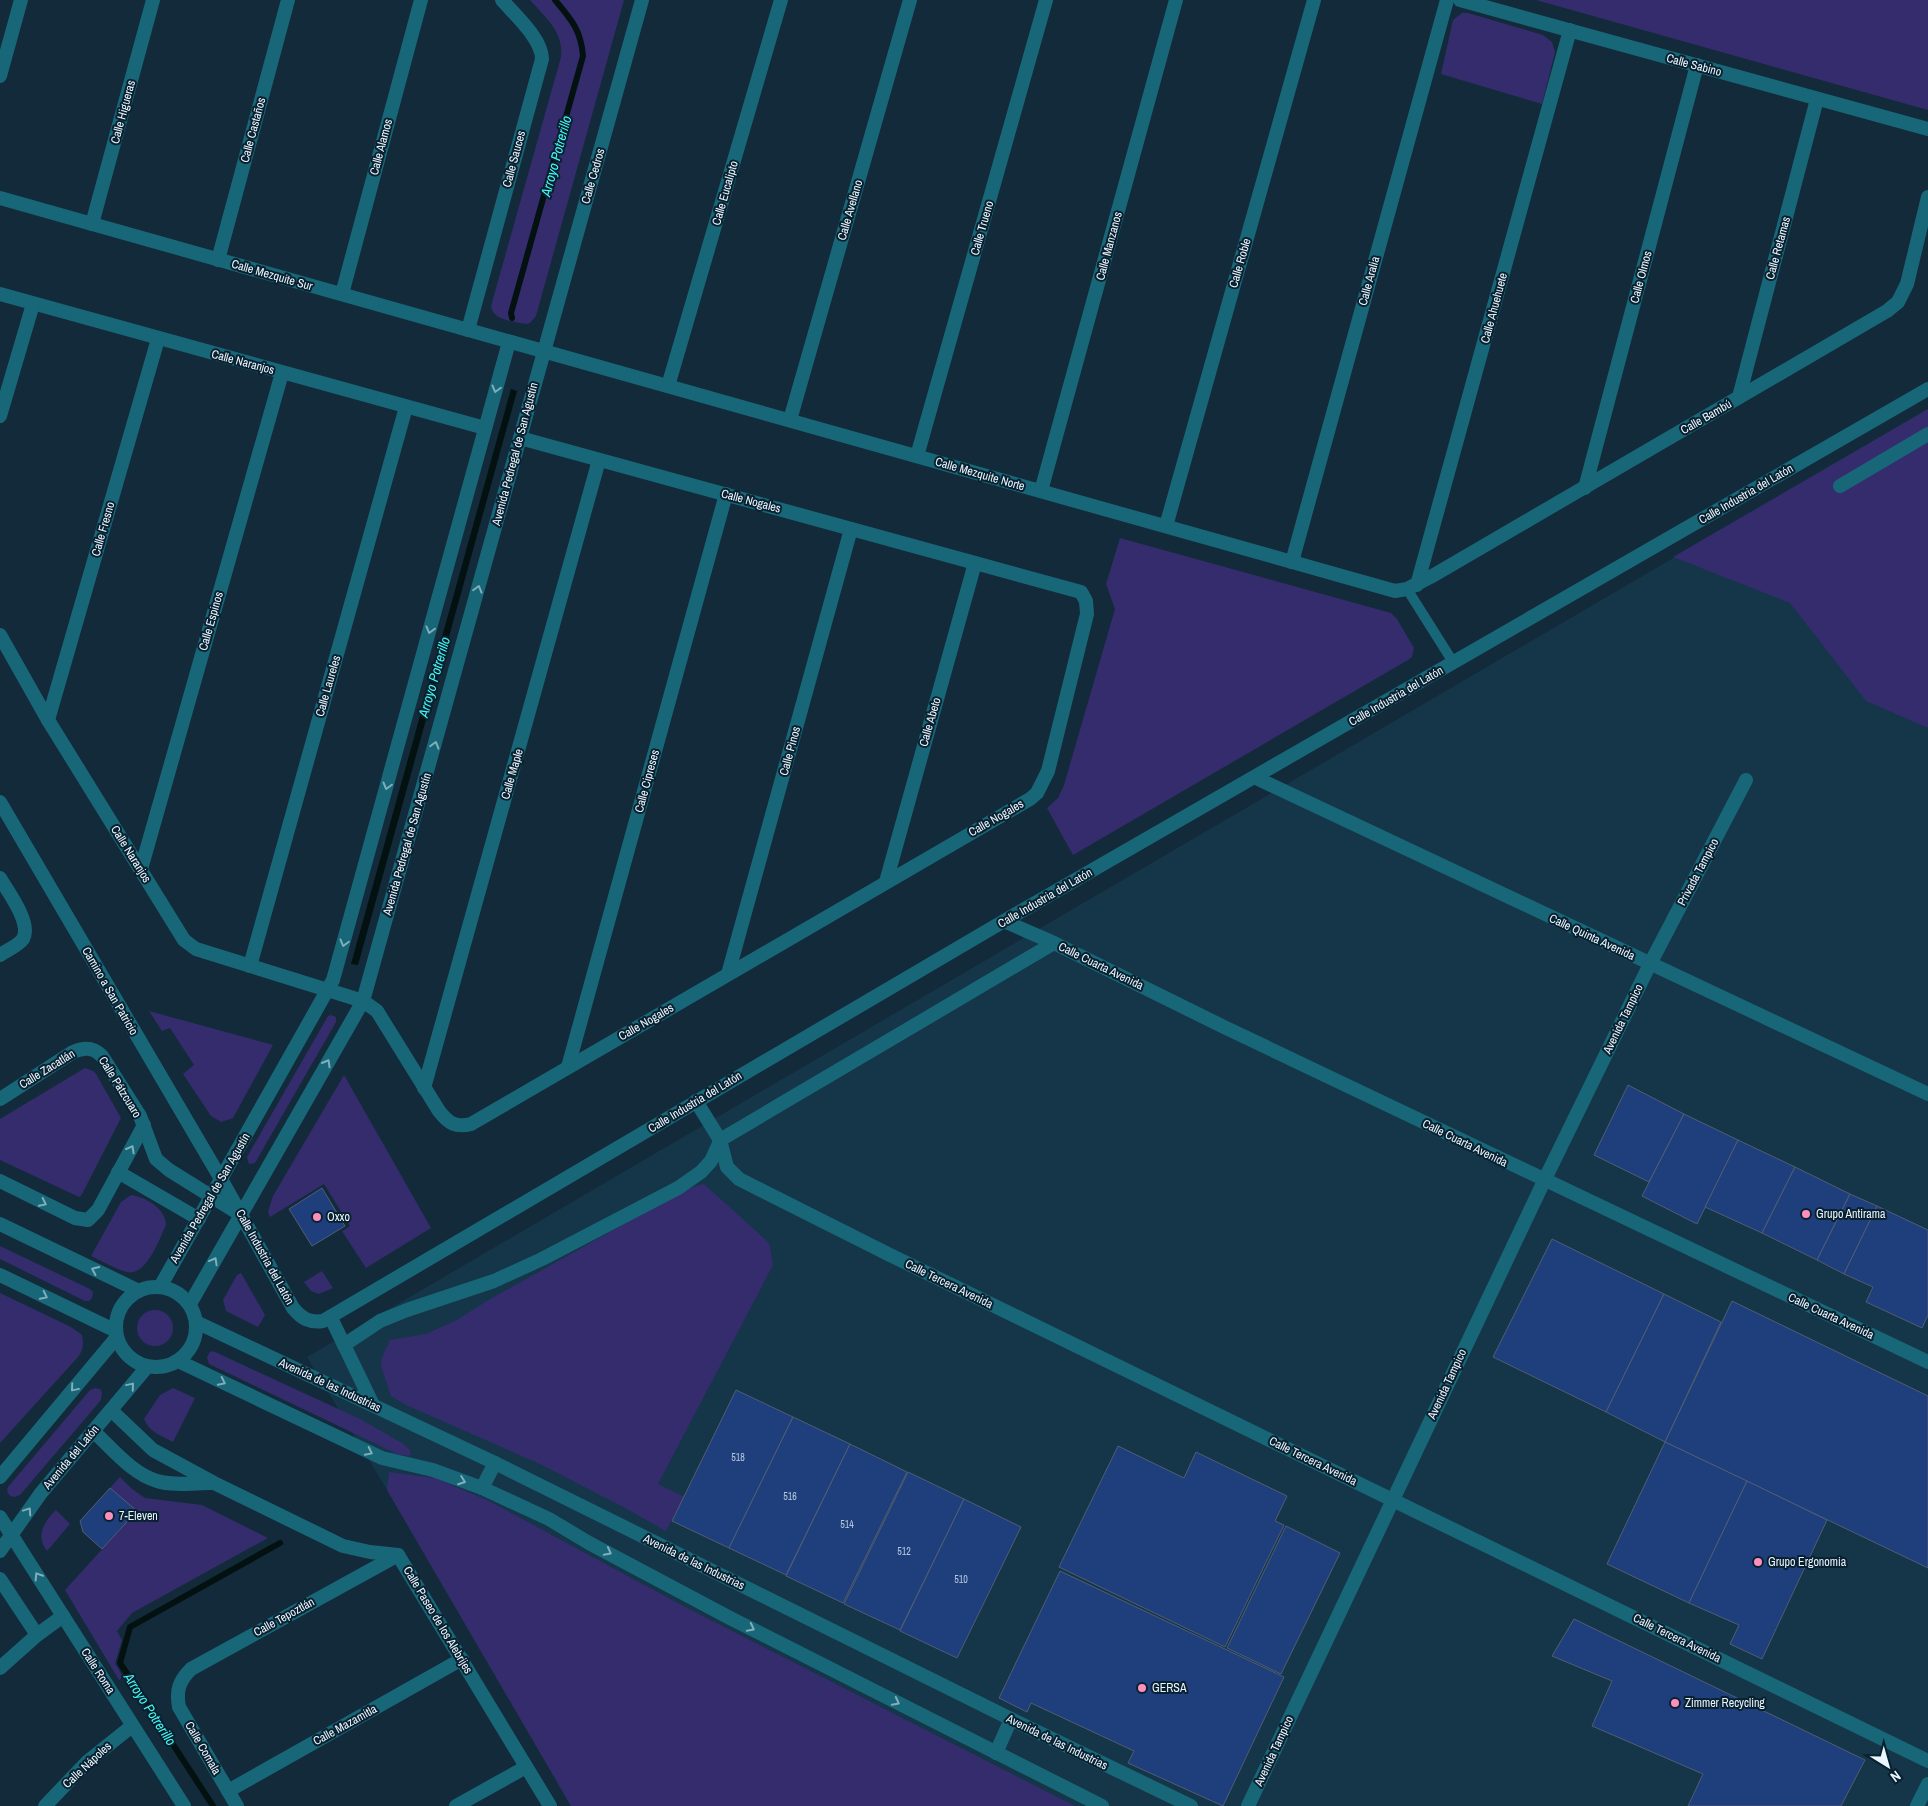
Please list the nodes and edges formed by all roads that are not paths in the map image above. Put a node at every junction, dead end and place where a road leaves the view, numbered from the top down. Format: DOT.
graph roads {
  1 [pos="21,0"];
  2 [pos="154,0"];
  3 [pos="288,0"];
  4 [pos="421,0"];
  5 [pos="502,0"];
  6 [pos="642,0"];
  7 [pos="781,0"];
  8 [pos="910,0"];
  9 [pos="1046,0"];
  10 [pos="1176,0"];
  11 [pos="1314,0"];
  12 [pos="1447,0"];
  13 [pos="1460,0"];
  14 [pos="1570,30"];
  15 [pos="1697,66"];
  16 [pos="0,76"];
  17 [pos="1817,98"];
  18 [pos="1928,129"];
  19 [pos="1928,197"];
  20 [pos="0,198"];
  21 [pos="92,224"];
  22 [pos="218,260"];
  23 [pos="0,294"];
  24 [pos="342,294"];
  25 [pos="33,304"];
  26 [pos="468,330"];
  27 [pos="158,339"];
  28 [pos="509,342"];
  29 [pos="544,351"];
  30 [pos="282,372"];
  31 [pos="668,386"];
  32 [pos="1928,389"];
  33 [pos="1740,397"];
  34 [pos="406,407"];
  35 [pos="0,416"];
  36 [pos="790,420"];
  37 [pos="485,428"];
  38 [pos="1928,434"];
  39 [pos="520,438"];
  40 [pos="917,456"];
  41 [pos="599,460"];
  42 [pos="1840,486"];
  43 [pos="1585,488"];
  44 [pos="1041,491"];
  45 [pos="726,494"];
  46 [pos="1166,526"];
  47 [pos="851,529"];
  48 [pos="1292,562"];
  49 [pos="975,563"];
  50 [pos="1412,587"];
  51 [pos="0,635"];
  52 [pos="1453,662"];
  53 [pos="48,720"];
  54 [pos="1256,778"];
  55 [pos="1746,780"];
  56 [pos="0,802"];
  57 [pos="141,869"];
  58 [pos="1,880"];
  59 [pos="886,882"];
  60 [pos="1004,921"];
  61 [pos="1054,943"];
  62 [pos="0,954"];
  63 [pos="1650,964"];
  64 [pos="250,966"];
  65 [pos="728,974"];
  66 [pos="329,990"];
  67 [pos="363,1001"];
  68 [pos="96,1050"];
  69 [pos="568,1067"];
  70 [pos="424,1088"];
  71 [pos="1928,1094"];
  72 [pos="0,1099"];
  73 [pos="696,1101"];
  74 [pos="144,1125"];
  75 [pos="720,1140"];
  76 [pos="118,1172"];
  77 [pos="221,1179"];
  78 [pos="0,1181"];
  79 [pos="1544,1181"];
  80 [pos="211,1196"];
  81 [pos="240,1214"];
  82 [pos="199,1219"];
  83 [pos="0,1224"];
  84 [pos="0,1275"];
  85 [pos="160,1287"];
  86 [pos="139,1291"];
  87 [pos="190,1304"];
  88 [pos="331,1318"];
  89 [pos="196,1322"];
  90 [pos="116,1334"];
  91 [pos="344,1345"];
  92 [pos="178,1361"];
  93 [pos="1928,1362"];
  94 [pos="147,1367"];
  95 [pos="373,1405"];
  96 [pos="111,1410"];
  97 [pos="93,1431"];
  98 [pos="495,1463"];
  99 [pos="0,1476"];
  100 [pos="214,1483"];
  101 [pos="482,1488"];
  102 [pos="1393,1500"];
  103 [pos="0,1517"];
  104 [pos="12,1536"];
  105 [pos="0,1551"];
  106 [pos="398,1554"];
  107 [pos="0,1579"];
  108 [pos="62,1616"];
  109 [pos="37,1635"];
  110 [pos="462,1659"];
  111 [pos="0,1668"];
  112 [pos="178,1688"];
  113 [pos="1011,1719"];
  114 [pos="132,1726"];
  115 [pos="996,1753"];
  116 [pos="1928,1761"];
  117 [pos="526,1767"];
  118 [pos="1928,1784"];
  119 [pos="228,1791"];
  120 [pos="45,1806"];
  121 [pos="184,1806"];
  122 [pos="236,1806"];
  123 [pos="456,1806"];
  124 [pos="550,1806"];
  125 [pos="1102,1806"];
  126 [pos="1191,1806"];
  127 [pos="1248,1806"];
  128 [pos="1917,1806"];
  1 -- 16 [label="street"];
  2 -- 21 [label="street, Calle Higueras"];
  3 -- 22 [label="street, Calle Castaños"];
  4 -- 24 [label="street, Calle Alamos"];
  5 -- 26 [label="street, Calle Sauces"];
  6 -- 29 [label="street, Calle Cedros"];
  7 -- 31 [label="street, Calle Eucalipto"];
  8 -- 36 [label="street, Calle Avellano"];
  9 -- 40 [label="street, Calle Trueno"];
  10 -- 44 [label="street, Calle Manzanos"];
  11 -- 46 [label="street, Calle Roble"];
  12 -- 48 [label="street, Calle Aralia"];
  13 -- 14 [label="street, Calle Sabino"];
  14 -- 15 [label="street, Calle Sabino"];
  14 -- 50 [label="street, Calle Ahuehuete"];
  15 -- 17 [label="street, Calle Sabino"];
  15 -- 43 [label="street, Calle Olmos"];
  17 -- 18 [label="street, Calle Sabino"];
  17 -- 33 [label="street, Calle Retamas"];
  19 -- 33 [label="street, Calle Bambú"];
  20 -- 21 [label="street, Calle Mezquite Sur"];
  21 -- 22 [label="street, Calle Mezquite Sur"];
  22 -- 24 [label="street, Calle Mezquite Sur"];
  23 -- 25 [label="street, Calle Naranjos"];
  24 -- 26 [label="street, Calle Mezquite Sur"];
  25 -- 27 [label="street, Calle Naranjos"];
  25 -- 35 [label="street"];
  26 -- 28 [label="street, Calle Mezquite Sur"];
  27 -- 30 [label="street, Calle Naranjos"];
  27 -- 53 [label="street, Calle Fresno"];
  28 -- 29 [label="street, Calle Mezquite Sur"];
  28 -- 37 [label="street, Avenida Pedregal de San Agustín, one-way"];
  29 -- 31 [label="street, Calle Mezquite Norte"];
  29 -- 39 [label="street, Avenida Pedregal de San Agustín"];
  30 -- 34 [label="street, Calle Naranjos"];
  30 -- 57 [label="street, Calle Espinos"];
  31 -- 36 [label="street, Calle Mezquite Norte"];
  32 -- 52 [label="street, Calle Industria del Latón"];
  33 -- 43 [label="street, Calle Bambú"];
  34 -- 37 [label="street, Calle Naranjos"];
  34 -- 64 [label="street, Calle Laureles"];
  36 -- 40 [label="street, Calle Mezquite Norte"];
  37 -- 66 [label="street, Avenida Pedregal de San Agustín, one-way"];
  38 -- 42 [label="street"];
  39 -- 41 [label="street, Calle Nogales"];
  67 -- 39 [label="street, Avenida Pedregal de San Agustín, one-way"];
  40 -- 44 [label="street, Calle Mezquite Norte"];
  41 -- 45 [label="street, Calle Nogales"];
  41 -- 70 [label="street, Calle Maple"];
  43 -- 50 [label="street, Calle Bambú"];
  44 -- 46 [label="street, Calle Mezquite Norte"];
  45 -- 47 [label="street, Calle Nogales"];
  45 -- 69 [label="street, Calle Cipreses"];
  46 -- 48 [label="street, Calle Mezquite Norte"];
  47 -- 49 [label="street, Calle Nogales"];
  47 -- 65 [label="street, Calle Pinos"];
  48 -- 50 [label="street, Calle Mezquite Norte"];
  49 -- 59 [label="street, Calle Abeto"];
  49 -- 59 [label="street, Calle Nogales"];
  50 -- 52 [label="lane"];
  51 -- 53 [label="street, Calle Naranjos"];
  52 -- 54 [label="street, Calle Industria del Latón"];
  53 -- 57 [label="street, Calle Naranjos"];
  54 -- 60 [label="street, Calle Industria del Latón"];
  54 -- 63 [label="street, Calle Quinta Avenida"];
  55 -- 63 [label="street, Privada Tampico"];
  56 -- 77 [label="street, Camino a San Patricio"];
  57 -- 64 [label="street, Calle Naranjos"];
  58 -- 62 [label="street"];
  59 -- 65 [label="street, Calle Nogales"];
  60 -- 61 [label="street, Calle Cuarta Avenida"];
  60 -- 73 [label="street, Calle Industria del Latón"];
  61 -- 75 [label="street"];
  61 -- 79 [label="street, Calle Cuarta Avenida"];
  63 -- 71 [label="street, Calle Quinta Avenida"];
  63 -- 79 [label="street, Avenida Tampico"];
  64 -- 66 [label="street, Calle Naranjos"];
  65 -- 69 [label="street, Calle Nogales"];
  66 -- 67 [label="street, Calle Naranjos"];
  66 -- 77 [label="street, Avenida Pedregal de San Agustín"];
  67 -- 70 [label="street, Calle Nogales"];
  81 -- 67 [label="street, Avenida Pedregal de San Agustín, one-way"];
  68 -- 72 [label="street, Calle Zacatlán"];
  68 -- 74 [label="street, Calle Pátzcuaro"];
  69 -- 70 [label="street, Calle Nogales"];
  73 -- 75 [label="street, Calle Tercera Avenida"];
  73 -- 88 [label="street, Calle Industria del Latón"];
  76 -- 74 [label="street, Calle Pátzcuaro, one-way"];
  74 -- 80 [label="street, Calle Pátzcuaro"];
  75 -- 91 [label="street"];
  75 -- 102 [label="street, Calle Tercera Avenida"];
  78 -- 76 [label="street, Calle Pátzcuaro, one-way"];
  76 -- 82 [label="street"];
  77 -- 80 [label="street, Avenida Pedregal de San Agustín"];
  77 -- 81 [label="street, Calle Industria del Latón"];
  79 -- 93 [label="street, Calle Cuarta Avenida"];
  79 -- 102 [label="street, Avenida Tampico"];
  80 -- 81 [label="street, Calle Pátzcuaro"];
  80 -- 82 [label="street, Avenida Pedregal de San Agustín"];
  87 -- 81 [label="street, Avenida Pedregal de San Agustín, one-way"];
  81 -- 88 [label="street, Calle Industria del Latón"];
  82 -- 85 [label="street, Avenida Pedregal de San Agustín"];
  86 -- 83 [label="street, one-way"];
  84 -- 90 [label="street, one-way"];
  85 -- 86 [label="street"];
  85 -- 87 [label="street"];
  86 -- 90 [label="street"];
  87 -- 89 [label="street"];
  88 -- 91 [label="street"];
  89 -- 92 [label="street"];
  89 -- 95 [label="street, Avenida de las Industrias"];
  90 -- 94 [label="street"];
  90 -- 99 [label="street, one-way"];
  91 -- 95 [label="street"];
  92 -- 94 [label="street"];
  92 -- 101 [label="street, one-way"];
  96 -- 94 [label="street, Avenida del Latón, one-way"];
  95 -- 98 [label="street, Avenida de las Industrias"];
  96 -- 97 [label="street, Avenida del Latón"];
  96 -- 100 [label="street, Calle Paseo de los Alebrijes"];
  97 -- 100 [label="street, Calle Paseo de los Alebrijes"];
  104 -- 97 [label="street, Avenida del Latón, one-way"];
  98 -- 101 [label="street"];
  98 -- 113 [label="street, Avenida de las Industrias"];
  100 -- 106 [label="street, Calle Paseo de los Alebrijes"];
  101 -- 115 [label="street, one-way"];
  102 -- 116 [label="street, Calle Tercera Avenida"];
  102 -- 127 [label="street, Avenida Tampico"];
  103 -- 104 [label="street, Calle Roma"];
  104 -- 105 [label="street, Avenida del Latón"];
  108 -- 104 [label="street, Calle Roma, one-way"];
  106 -- 110 [label="street, Calle Paseo de los Alebrijes"];
  106 -- 112 [label="street, Calle Tepoztlán"];
  107 -- 109 [label="street"];
  108 -- 109 [label="street"];
  108 -- 114 [label="street, Calle Roma"];
  109 -- 111 [label="street"];
  110 -- 117 [label="street, Calle Paseo de los Alebrijes"];
  110 -- 119 [label="street, Calle Mazamitla"];
  112 -- 119 [label="street, Calle Comala"];
  113 -- 115 [label="street"];
  113 -- 126 [label="street, Avenida de las Industrias"];
  114 -- 120 [label="street, Calle Nápoles"];
  114 -- 121 [label="street, Calle Roma"];
  115 -- 125 [label="street"];
  117 -- 123 [label="street"];
  117 -- 124 [label="street, Calle Paseo de los Alebrijes"];
  118 -- 128 [label="street"];
  119 -- 122 [label="street, Calle Comala"];
}
